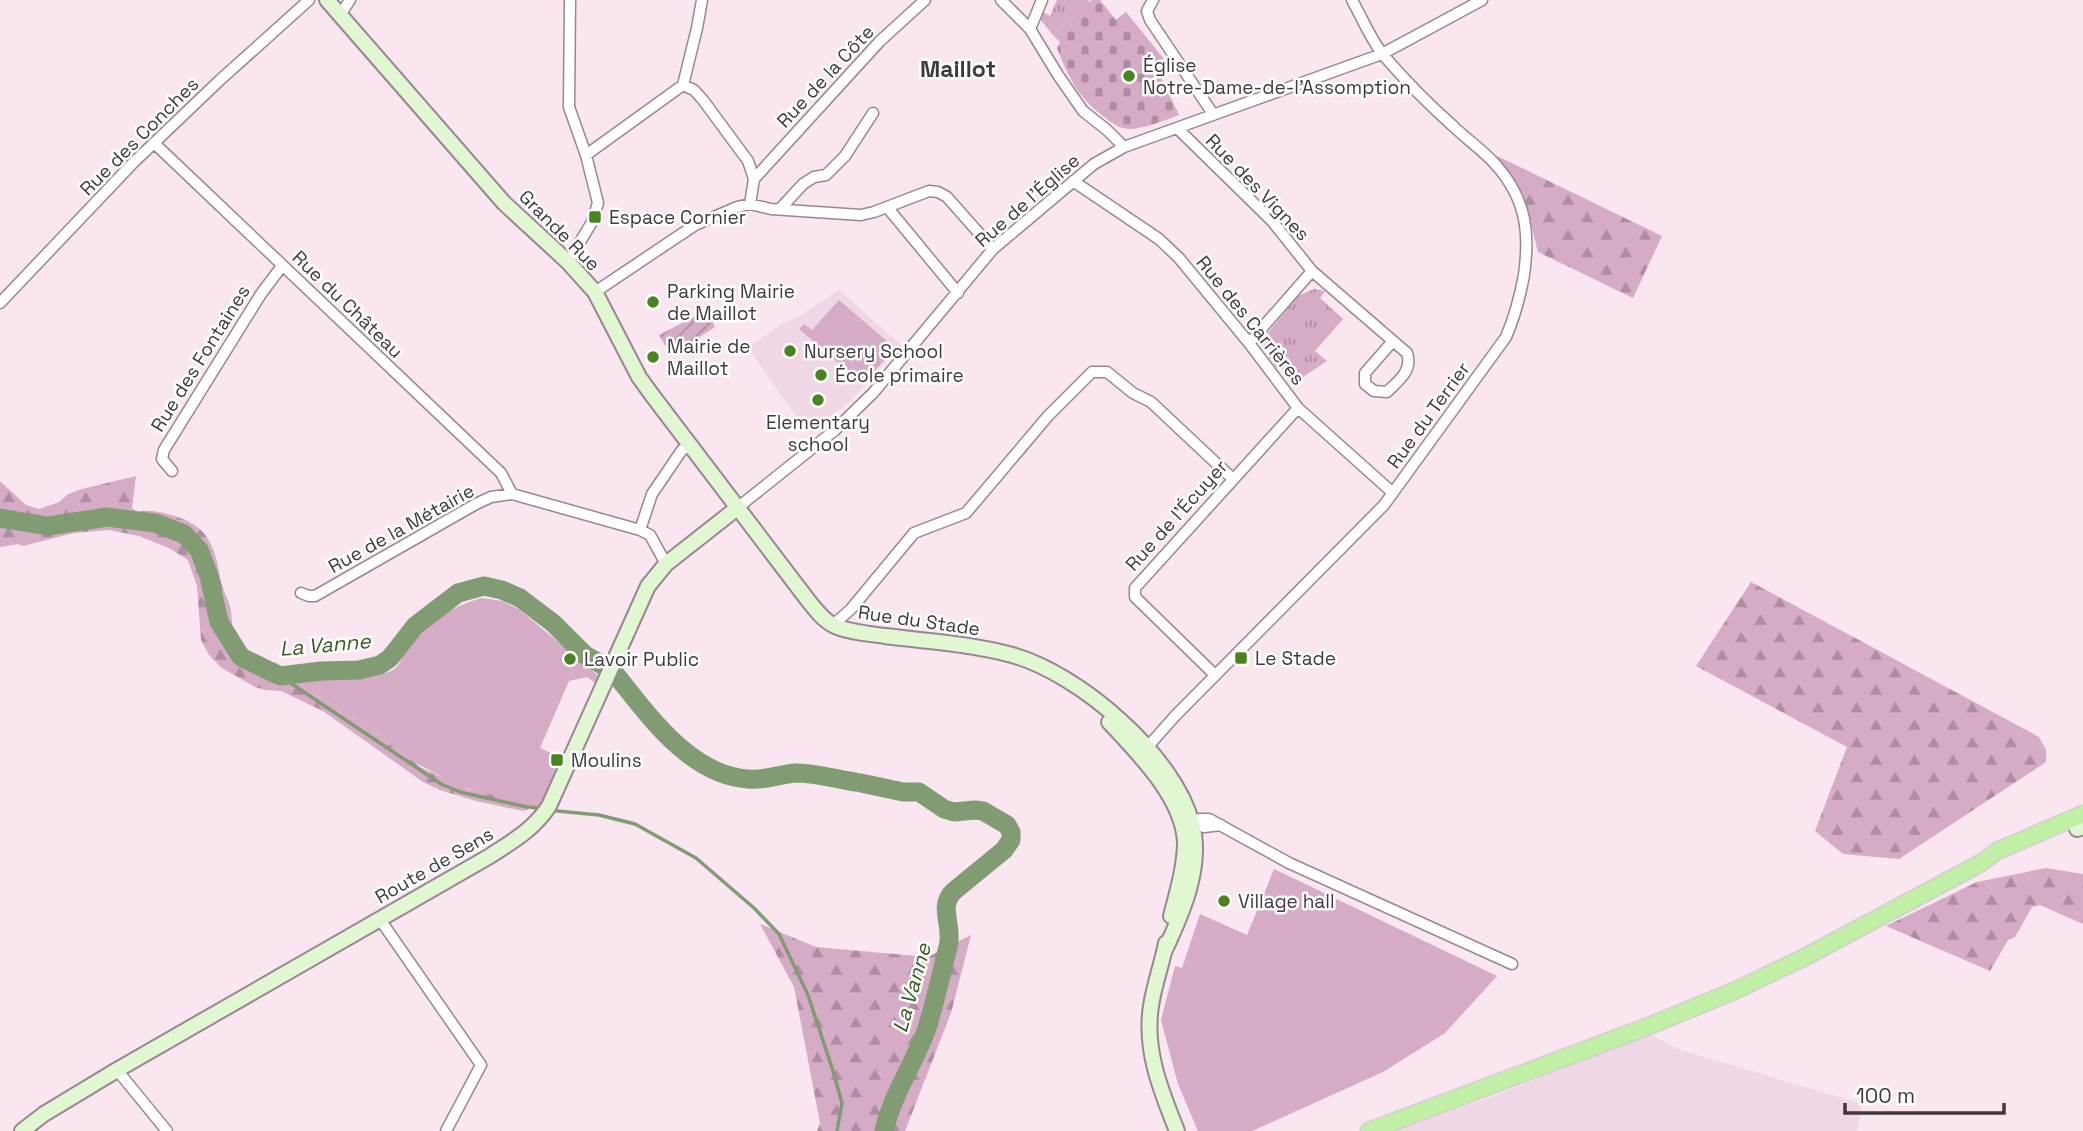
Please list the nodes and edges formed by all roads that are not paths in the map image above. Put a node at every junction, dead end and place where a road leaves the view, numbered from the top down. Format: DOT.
graph roads {
  1 [pos="309,0"];
  2 [pos="327,0"];
  3 [pos="349,0"];
  4 [pos="702,0"];
  5 [pos="925,0"];
  6 [pos="1001,0"];
  7 [pos="1042,0"];
  8 [pos="1153,0"];
  9 [pos="1352,0"];
  10 [pos="1482,0"];
  11 [pos="573,2"];
  12 [pos="340,15"];
  13 [pos="1030,29"];
  14 [pos="1382,54"];
  15 [pos="683,85"];
  16 [pos="873,113"];
  17 [pos="1213,114"];
  18 [pos="1177,128"];
  19 [pos="154,143"];
  20 [pos="1124,147"];
  21 [pos="586,155"];
  22 [pos="754,179"];
  23 [pos="1073,181"];
  24 [pos="750,204"];
  25 [pos="887,206"];
  26 [pos="780,209"];
  27 [pos="993,249"];
  28 [pos="568,262"];
  29 [pos="282,266"];
  30 [pos="1312,271"];
  31 [pos="595,292"];
  32 [pos="958,293"];
  33 [pos="0,303"];
  34 [pos="1393,341"];
  35 [pos="1249,343"];
  36 [pos="1298,408"];
  37 [pos="690,446"];
  38 [pos="172,471"];
  39 [pos="1233,479"];
  40 [pos="1393,493"];
  41 [pos="512,494"];
  42 [pos="736,509"];
  43 [pos="640,530"];
  44 [pos="666,564"];
  45 [pos="302,593"];
  46 [pos="833,625"];
  47 [pos="1216,675"];
  48 [pos="1143,752"];
  49 [pos="2081,821"];
  50 [pos="1187,823"];
  51 [pos="379,918"];
  52 [pos="1512,964"];
  53 [pos="117,1070"];
  54 [pos="22,1131"];
  55 [pos="167,1131"];
  56 [pos="446,1131"];
  57 [pos="1177,1131"];
  58 [pos="1369,1131"];
  1 -- 19 [label="street, Rue des Conches"];
  2 -- 12 [label="street, Grande Rue"];
  3 -- 12 [label="street"];
  4 -- 15 [label="street"];
  5 -- 22 [label="street, Rue de la Côte"];
  6 -- 13 [label="street"];
  7 -- 13 [label="street"];
  8 -- 17 [label="street"];
  9 -- 14 [label="street, Rue du Terrier"];
  10 -- 14 [label="street, Rue de l'Église"];
  11 -- 21 [label="street"];
  12 -- 28 [label="street, Grande Rue"];
  13 -- 20 [label="street"];
  14 -- 17 [label="street, Rue de l'Église"];
  14 -- 40 [label="street, Rue du Terrier"];
  15 -- 21 [label="street"];
  15 -- 22 [label="street"];
  16 -- 26 [label="street"];
  17 -- 18 [label="street, Rue de l'Église"];
  18 -- 20 [label="street, Rue de l'Église"];
  18 -- 30 [label="street, Rue des Vignes"];
  19 -- 29 [label="street, Rue du Château"];
  19 -- 33 [label="street, Rue des Conches"];
  20 -- 23 [label="street, Rue de l'Église"];
  21 -- 28 [label="street"];
  22 -- 24 [label="street"];
  23 -- 27 [label="street, Rue de l'Église"];
  23 -- 35 [label="street, Rue des Carrières"];
  24 -- 26 [label="street"];
  24 -- 31 [label="street"];
  25 -- 26 [label="street"];
  25 -- 27 [label="street"];
  25 -- 32 [label="street"];
  27 -- 32 [label="street, Rue de l'Église"];
  28 -- 31 [label="street, Grande Rue"];
  29 -- 38 [label="street, Rue des Fontaines"];
  29 -- 41 [label="street, Rue du Château"];
  30 -- 34 [label="street, Rue des Vignes"];
  30 -- 35 [label="street"];
  31 -- 37 [label="street, Grande Rue"];
  32 -- 42 [label="street, Rue de l'Église"];
  34 -- 34 [label="street, Rue des Vignes"];
  35 -- 36 [label="street, Rue des Carrières"];
  36 -- 39 [label="street, Rue de l’Écuyer"];
  36 -- 40 [label="street, Rue des Carrières"];
  37 -- 42 [label="street, Grande Rue"];
  37 -- 43 [label="street"];
  39 -- 46 [label="street"];
  39 -- 47 [label="street, Rue de l’Écuyer"];
  40 -- 47 [label="street, Rue du Terrier"];
  41 -- 43 [label="street"];
  41 -- 45 [label="street, Rue de la Métairie"];
  42 -- 44 [label="street, Route de Sens"];
  42 -- 46 [label="street, Rue du Stade"];
  43 -- 44 [label="street"];
  44 -- 51 [label="street, Route de Sens"];
  46 -- 48 [label="street, Rue du Stade"];
  47 -- 48 [label="street, Rue du Terrier"];
  48 -- 50 [label="street, Rue du Stade"];
  49 -- 58 [label="main road"];
  50 -- 52 [label="street"];
  50 -- 57 [label="street, Rue du Stade"];
  51 -- 53 [label="street, Route de Sens"];
  51 -- 56 [label="street"];
  53 -- 54 [label="street, Route de Sens"];
  53 -- 55 [label="street"];
}
